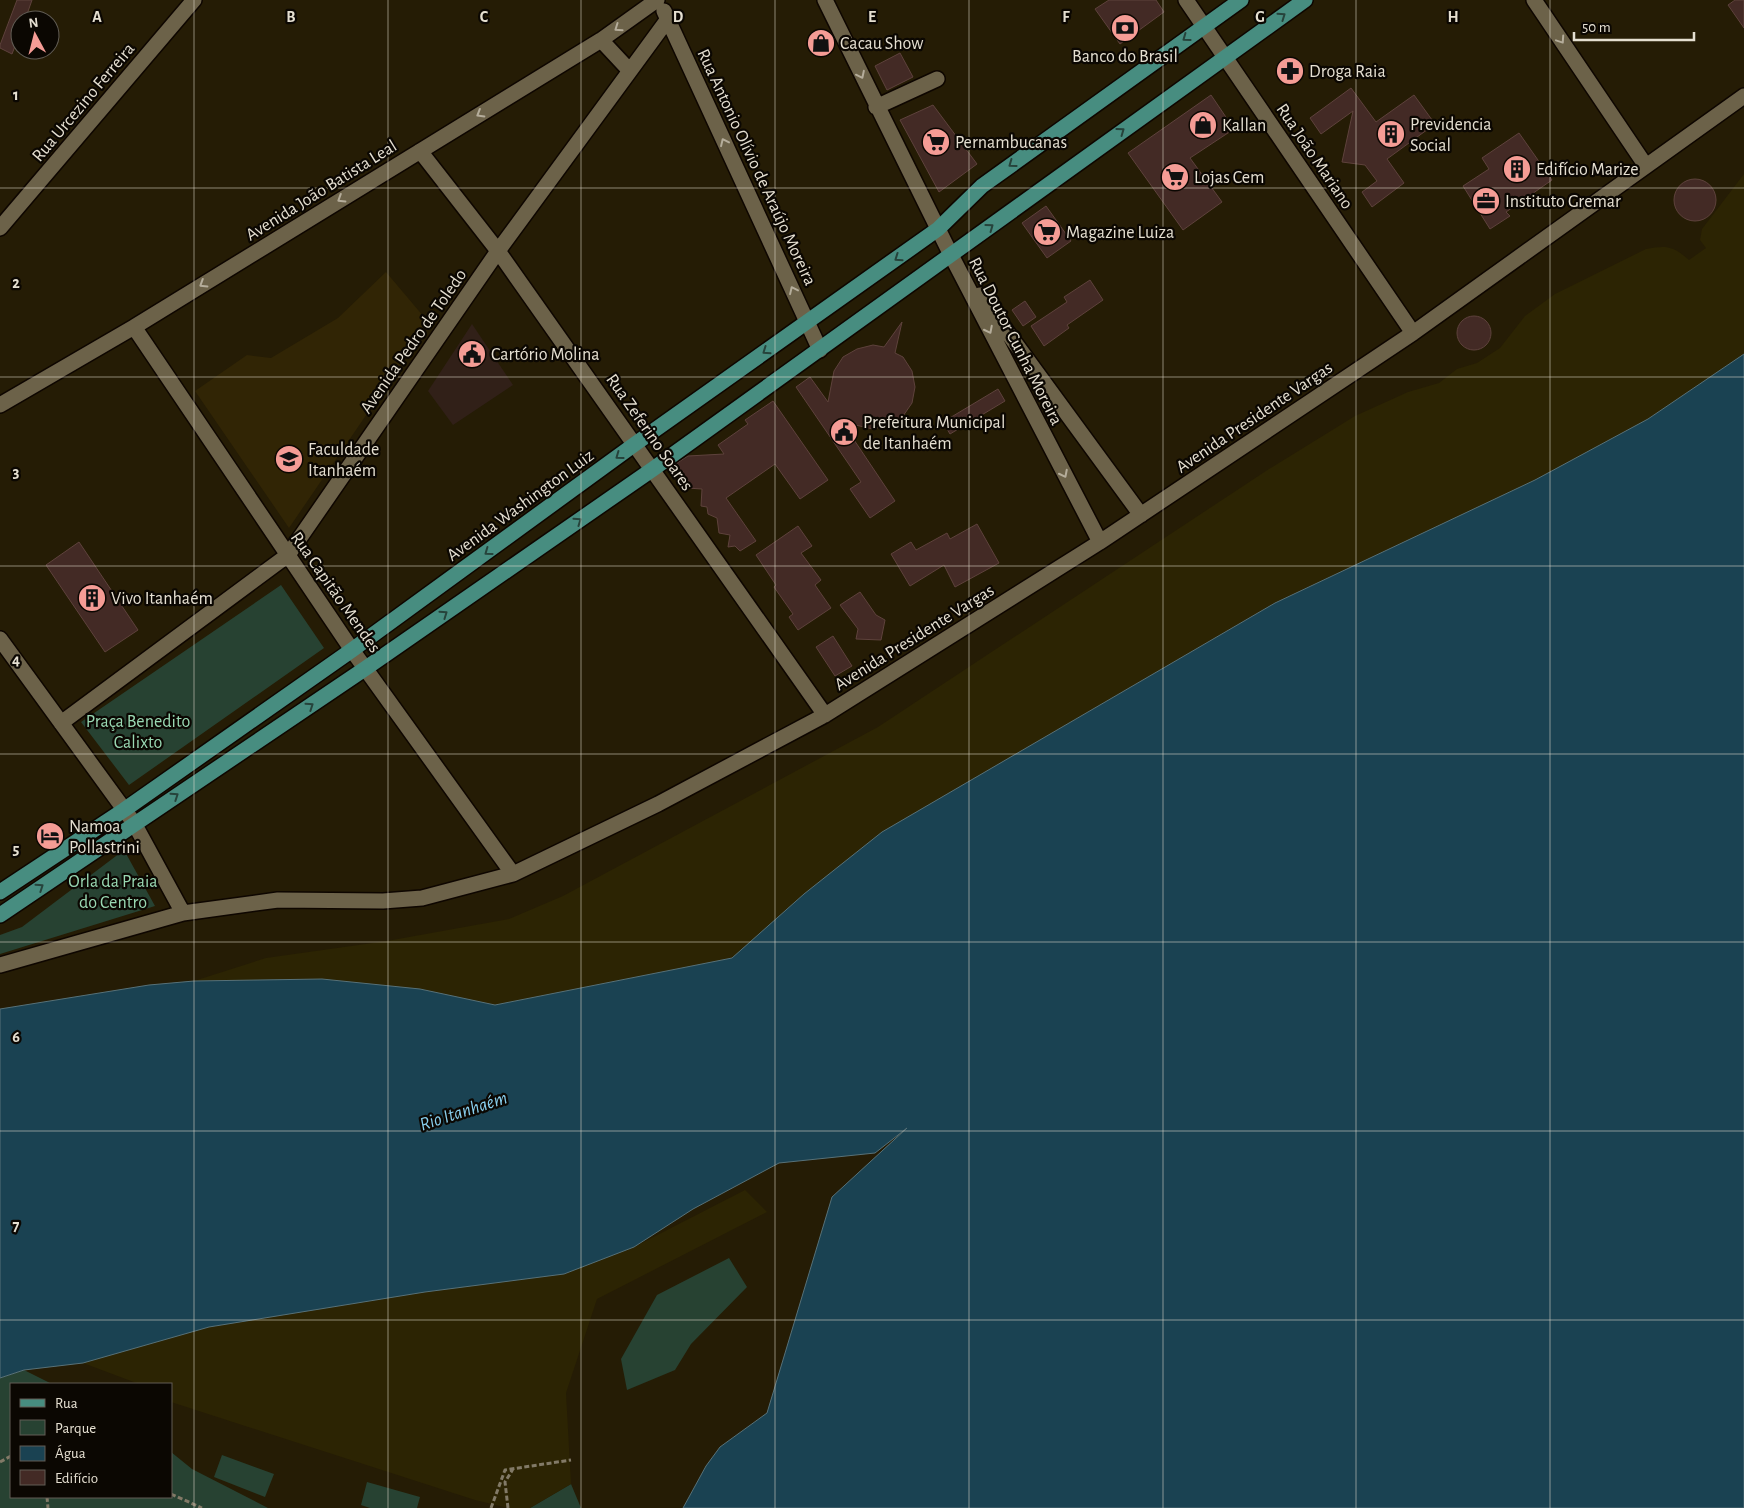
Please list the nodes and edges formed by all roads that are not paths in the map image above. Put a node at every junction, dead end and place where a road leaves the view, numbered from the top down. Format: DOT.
graph roads {
  1 [pos="194,0"];
  2 [pos="658,0"];
  3 [pos="824,0"];
  4 [pos="1186,0"];
  5 [pos="1241,0"];
  6 [pos="1305,0"];
  7 [pos="1534,0"];
  8 [pos="668,19"];
  9 [pos="1204,25"];
  10 [pos="601,40"];
  11 [pos="1224,56"];
  12 [pos="629,70"];
  13 [pos="937,78"];
  14 [pos="1744,96"];
  15 [pos="876,107"];
  16 [pos="420,151"];
  17 [pos="1646,166"];
  18 [pos="0,228"];
  19 [pos="938,230"];
  20 [pos="498,251"];
  21 [pos="951,255"];
  22 [pos="807,322"];
  23 [pos="134,327"];
  24 [pos="1413,333"];
  25 [pos="820,350"];
  26 [pos="0,405"];
  27 [pos="635,444"];
  28 [pos="653,469"];
  29 [pos="1141,515"];
  30 [pos="1100,542"];
  31 [pos="288,555"];
  32 [pos="0,639"];
  33 [pos="352,650"];
  34 [pos="366,668"];
  35 [pos="825,715"];
  36 [pos="61,723"];
  37 [pos="124,810"];
  38 [pos="134,823"];
  39 [pos="513,874"];
  40 [pos="0,892"];
  41 [pos="183,913"];
  42 [pos="0,915"];
  43 [pos="0,965"];
  1 -- 18 [label="street, Rua Urcezino Ferreira"];
  2 -- 8 [label="street, Rua Antonio Olívio de Araújo Moreira"];
  2 -- 10 [label="street, Avenida João Batista Leal, one-way"];
  3 -- 15 [label="street, one-way"];
  4 -- 9 [label="street, Rua João Mariano"];
  5 -- 9 [label="main road, Avenida Washington Luiz"];
  11 -- 6 [label="main road, one-way"];
  7 -- 17 [label="street, one-way"];
  8 -- 12 [label="street, Avenida Pedro de Toledo"];
  22 -- 8 [label="street, Rua Antonio Olívio de Araújo Moreira, one-way"];
  9 -- 11 [label="street, Rua João Mariano"];
  9 -- 19 [label="main road, Avenida Washington Luiz, one-way"];
  10 -- 12 [label="street"];
  10 -- 16 [label="street, Avenida João Batista Leal, one-way"];
  21 -- 11 [label="main road, one-way"];
  11 -- 24 [label="street, Rua João Mariano"];
  12 -- 20 [label="street, Avenida Pedro de Toledo"];
  13 -- 15 [label="street"];
  14 -- 17 [label="street, Avenida Presidente Vargas"];
  15 -- 19 [label="street"];
  16 -- 20 [label="street, Rua Zeferino Soares"];
  16 -- 23 [label="street, Avenida João Batista Leal, one-way"];
  17 -- 24 [label="street, Avenida Presidente Vargas"];
  19 -- 21 [label="street"];
  19 -- 22 [label="main road, Avenida Washington Luiz, one-way"];
  20 -- 27 [label="street, Rua Zeferino Soares"];
  20 -- 31 [label="street, Avenida Pedro de Toledo"];
  21 -- 25 [label="main road"];
  21 -- 29 [label="street, Rua Doutor Cunha Moreira"];
  21 -- 30 [label="street, Rua Doutor Cunha Moreira, one-way"];
  22 -- 25 [label="street, Rua Antonio Olívio de Araújo Moreira"];
  22 -- 27 [label="main road, Avenida Washington Luiz, one-way"];
  23 -- 26 [label="street, Avenida João Batista Leal"];
  23 -- 31 [label="street, Rua Capitão Mendes"];
  24 -- 29 [label="street, Avenida Presidente Vargas"];
  25 -- 28 [label="main road"];
  27 -- 28 [label="street, Rua Zeferino Soares"];
  27 -- 33 [label="main road, Avenida Washington Luiz, one-way"];
  34 -- 28 [label="main road, one-way"];
  28 -- 35 [label="street, Rua Zeferino Soares"];
  29 -- 30 [label="street, Avenida Presidente Vargas"];
  30 -- 35 [label="street, Avenida Presidente Vargas"];
  31 -- 33 [label="street, Rua Capitão Mendes"];
  31 -- 36 [label="street, Avenida Pedro de Toledo"];
  32 -- 36 [label="street"];
  33 -- 34 [label="street, Rua Capitão Mendes"];
  33 -- 37 [label="main road, Avenida Washington Luiz"];
  38 -- 34 [label="main road, one-way"];
  34 -- 39 [label="street, Rua Capitão Mendes"];
  35 -- 39 [label="street, Avenida Presidente Vargas"];
  36 -- 37 [label="street"];
  37 -- 38 [label="street"];
  37 -- 40 [label="main road, Avenida Washington Luiz"];
  38 -- 41 [label="street"];
  42 -- 38 [label="main road, one-way"];
  39 -- 41 [label="street, Avenida Presidente Vargas"];
  41 -- 43 [label="street, Avenida Presidente Vargas"];
}
